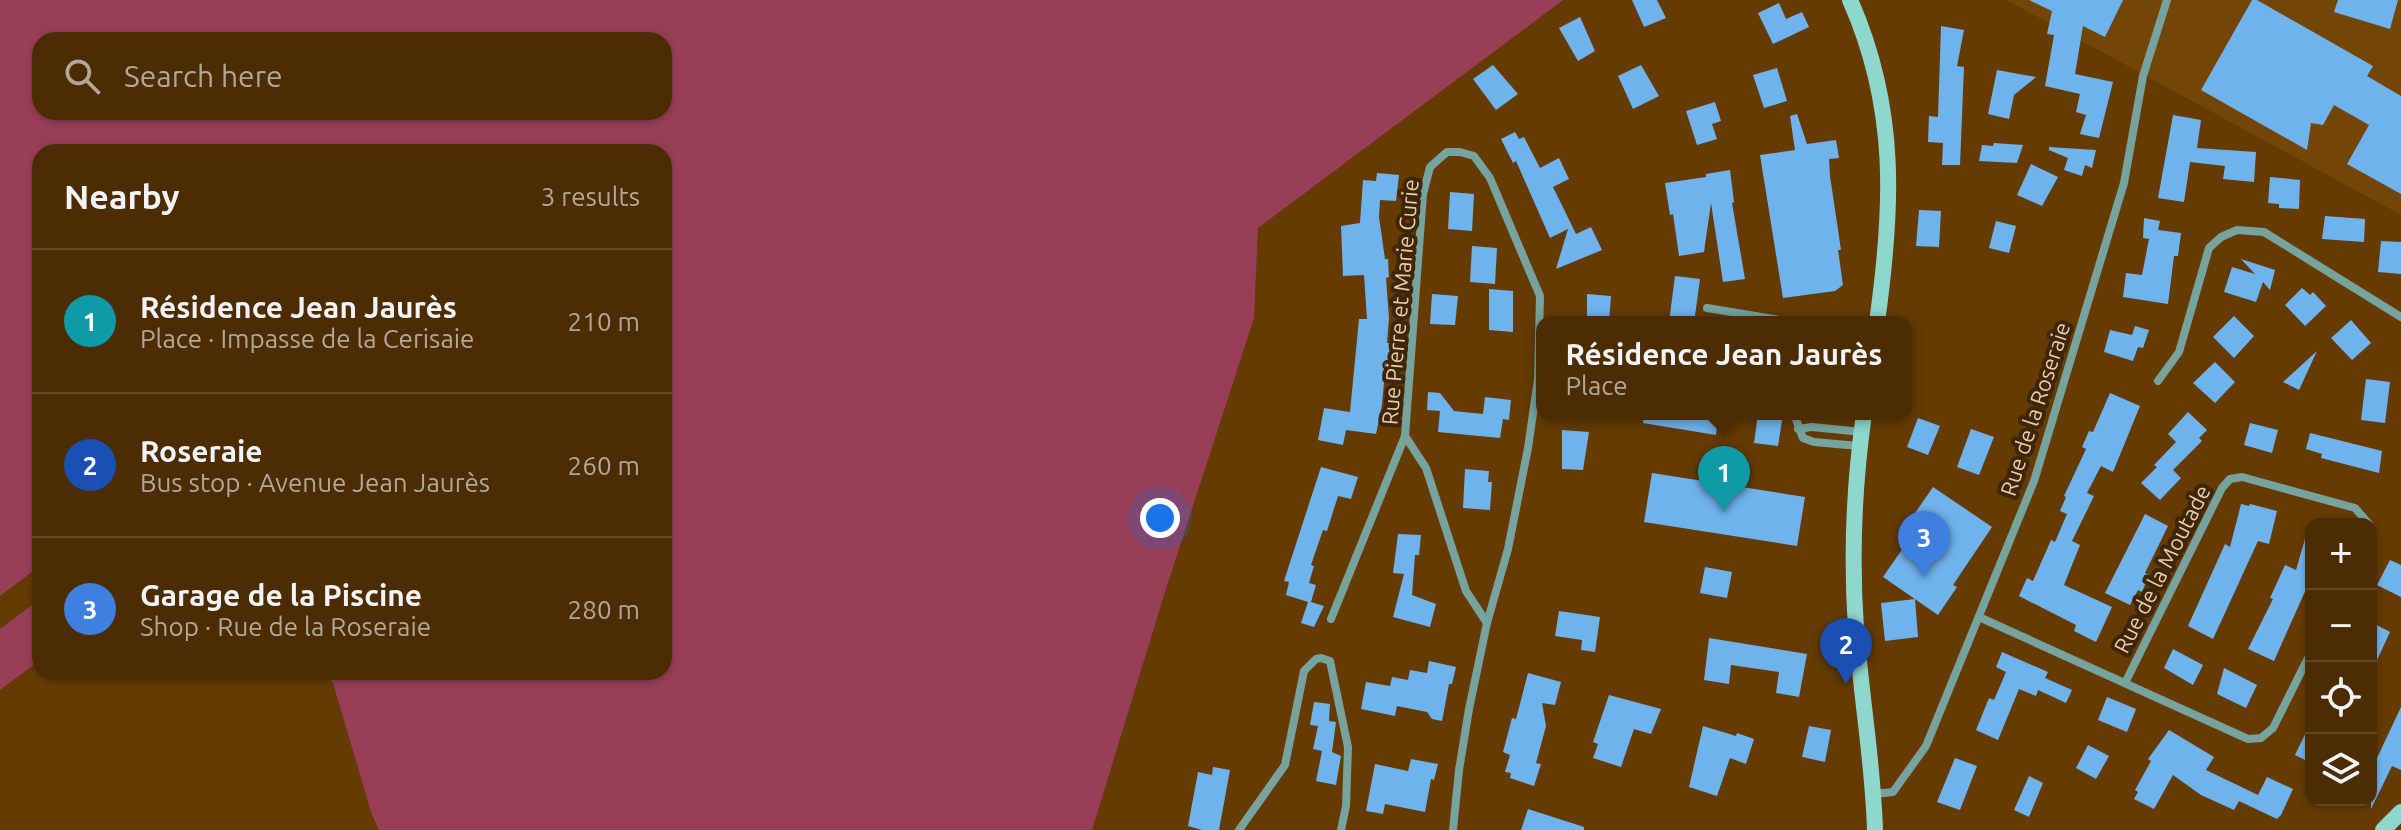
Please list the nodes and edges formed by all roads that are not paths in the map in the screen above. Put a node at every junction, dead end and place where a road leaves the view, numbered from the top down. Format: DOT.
graph roads {
  1 [pos="1850,0"];
  2 [pos="2167,0"];
  3 [pos="1707,308"];
  4 [pos="1540,316"];
  5 [pos="1756,316"];
  6 [pos="1878,316"];
  7 [pos="2401,317"];
  8 [pos="2158,381"];
  9 [pos="1536,393"];
  10 [pos="1796,420"];
  11 [pos="1863,420"];
  12 [pos="1798,429"];
  13 [pos="1405,436"];
  14 [pos="1861,439"];
  15 [pos="2364,518"];
  16 [pos="1979,617"];
  17 [pos="1331,619"];
  18 [pos="1487,623"];
  19 [pos="2306,662"];
  20 [pos="2125,683"];
  21 [pos="1874,794"];
  22 [pos="1239,830"];
  23 [pos="1341,830"];
  24 [pos="1453,830"];
  25 [pos="1875,830"];
  1 -- 6 [label="main road"];
  2 -- 16 [label="street, Rue de la Roseraie"];
  3 -- 5 [label="street"];
  4 -- 13 [label="street, Rue Pierre et Marie Curie"];
  7 -- 8 [label="street"];
  9 -- 18 [label="street, Rue Pierre et Marie Curie"];
  10 -- 12 [label="street"];
  11 -- 14 [label="main road"];
  12 -- 14 [label="street"];
  12 -- 14 [label="street"];
  13 -- 17 [label="street"];
  13 -- 18 [label="street, Rue Pierre et Marie Curie"];
  14 -- 21 [label="main road"];
  15 -- 20 [label="street, Rue de la Moutade"];
  16 -- 20 [label="street, Rue de la Moutade"];
  16 -- 21 [label="street, Rue de la Roseraie"];
  18 -- 24 [label="street, Rue Pierre et Marie Curie"];
  19 -- 20 [label="street, Rue de la Moutade"];
  21 -- 25 [label="main road"];
  22 -- 23 [label="street"];
}
